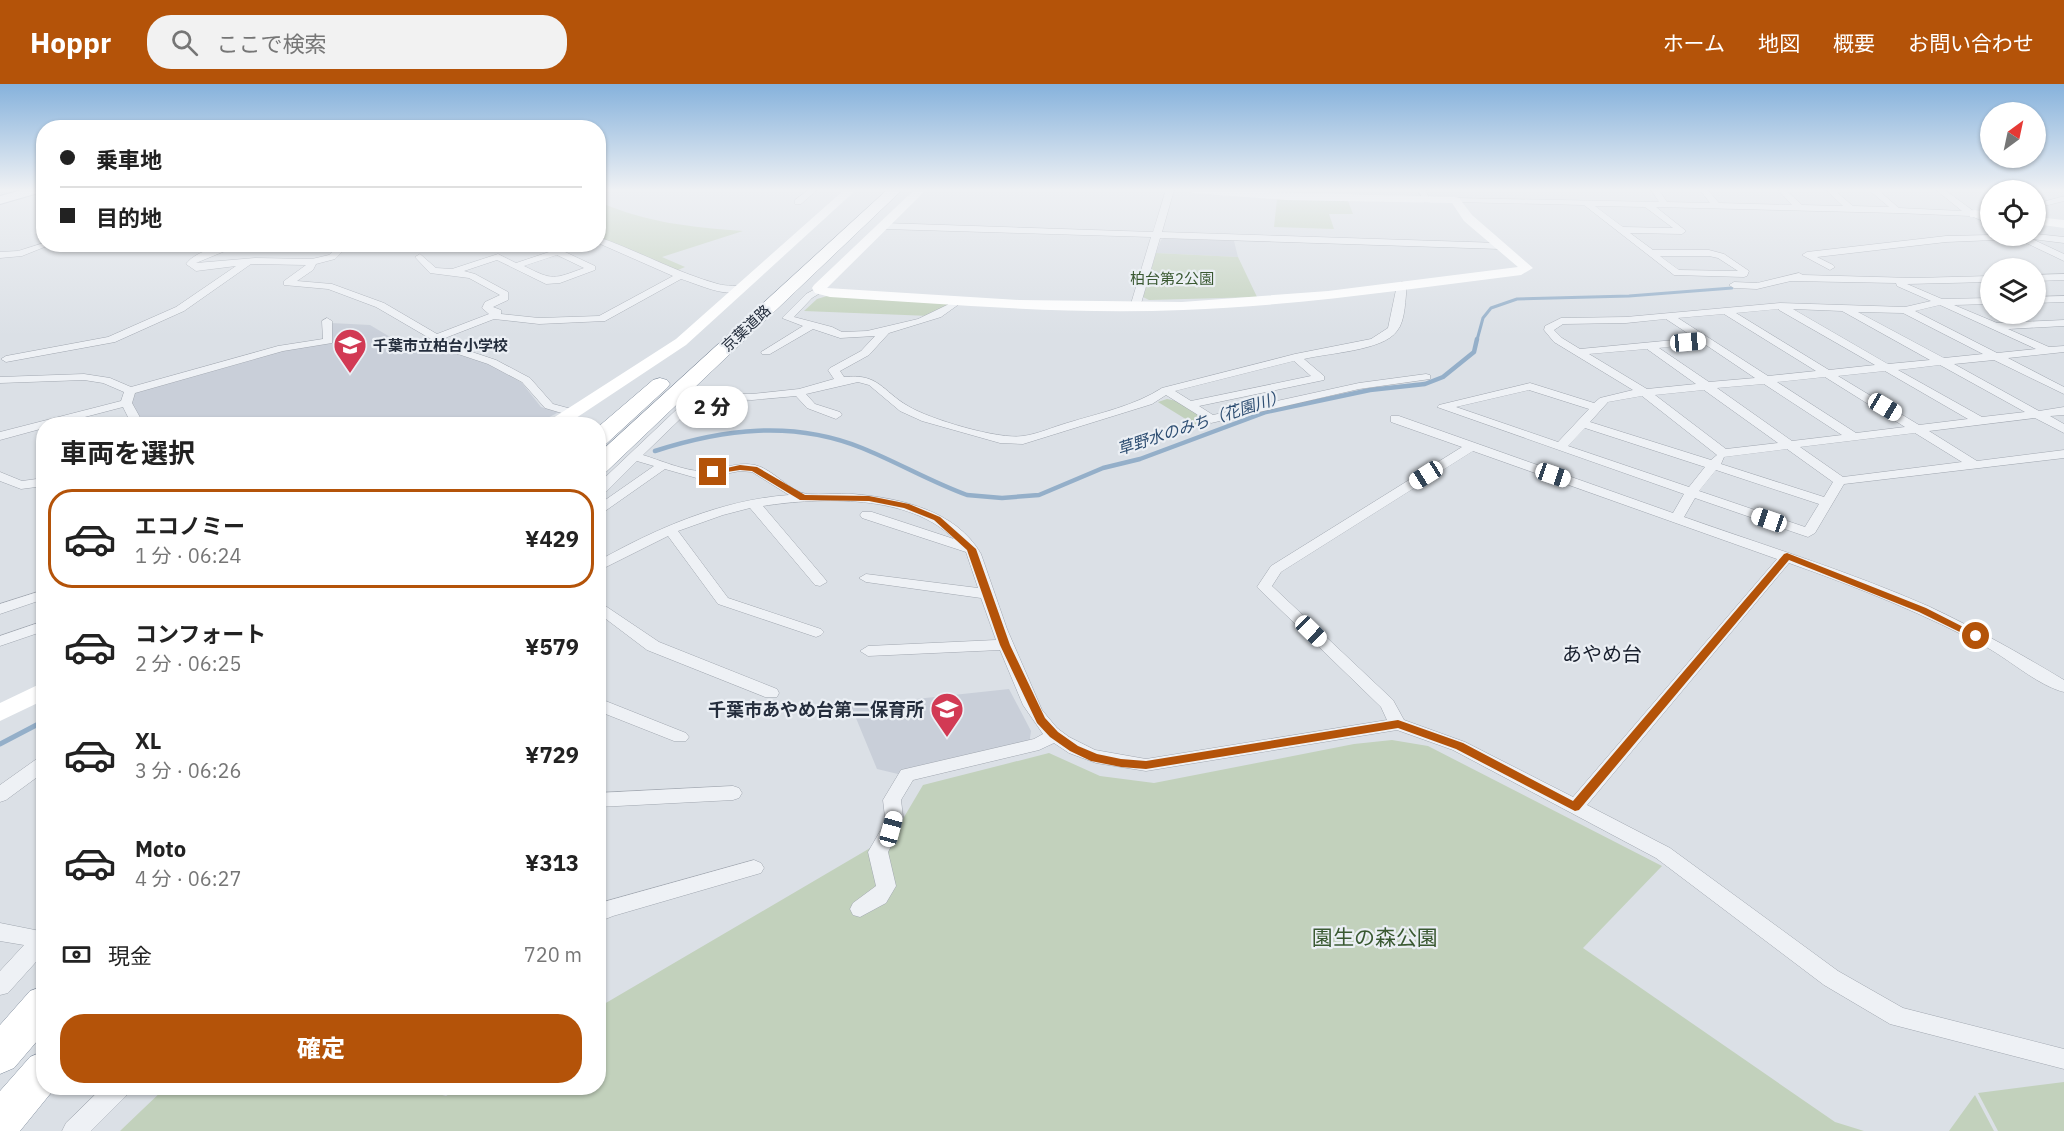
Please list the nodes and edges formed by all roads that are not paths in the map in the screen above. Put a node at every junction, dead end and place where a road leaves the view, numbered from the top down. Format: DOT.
graph roads {
  1 [pos="796,239"];
  2 [pos="821,239"];
  3 [pos="843,239"];
  4 [pos="870,239"];
  5 [pos="1155,239"];
  6 [pos="1295,239"];
  7 [pos="1492,239"];
  8 [pos="1634,239"];
  9 [pos="1950,239"];
  10 [pos="606,244"];
  11 [pos="1500,246"];
  12 [pos="2044,246"];
  13 [pos="36,248"];
  14 [pos="216,252"];
  15 [pos="337,252"];
  16 [pos="557,252"];
  17 [pos="1652,253"];
  18 [pos="2061,254"];
  19 [pos="0,255"];
  20 [pos="420,257"];
  21 [pos="248,262"];
  22 [pos="312,262"];
  23 [pos="515,266"];
  24 [pos="1830,267"];
  25 [pos="453,272"];
  26 [pos="680,276"];
  27 [pos="2064,277"];
  28 [pos="1791,278"];
  29 [pos="2046,278"];
  30 [pos="1856,279"];
  31 [pos="1980,279"];
  32 [pos="1892,280"];
  33 [pos="2046,280"];
  34 [pos="1402,285"];
  35 [pos="1734,285"];
  36 [pos="2064,288"];
  37 [pos="740,289"];
  38 [pos="820,290"];
  39 [pos="2064,299"];
  40 [pos="959,300"];
  41 [pos="2046,300"];
  42 [pos="1980,301"];
  43 [pos="1942,302"];
  44 [pos="1780,306"];
  45 [pos="1135,307"];
  46 [pos="1844,308"];
  47 [pos="1724,310"];
  48 [pos="1905,310"];
  49 [pos="493,316"];
  50 [pos="1668,316"];
  51 [pos="327,321"];
  52 [pos="2064,323"];
  53 [pos="810,326"];
  54 [pos="1996,326"];
  55 [pos="885,332"];
  56 [pos="436,338"];
  57 [pos="1707,340"];
  58 [pos="1650,346"];
  59 [pos="0,348"];
  60 [pos="2064,349"];
  61 [pos="2046,350"];
  62 [pos="1580,352"];
  63 [pos="767,353"];
  64 [pos="1995,356"];
  65 [pos="1295,357"];
  66 [pos="2064,358"];
  67 [pos="6,359"];
  68 [pos="1939,362"];
  69 [pos="1883,367"];
  70 [pos="1830,375"];
  71 [pos="1426,377"];
  72 [pos="4,379"];
  73 [pos="1766,380"];
  74 [pos="840,381"];
  75 [pos="1707,386"];
  76 [pos="1166,390"];
  77 [pos="799,392"];
  78 [pos="1644,392"];
  79 [pos="2064,392"];
  80 [pos="128,397"];
  81 [pos="1189,405"];
  82 [pos="1597,408"];
  83 [pos="2064,411"];
  84 [pos="575,413"];
  85 [pos="2037,414"];
  86 [pos="836,415"];
  87 [pos="62,417"];
  88 [pos="135,417"];
  89 [pos="568,417"];
  90 [pos="1395,419"];
  91 [pos="1980,422"];
  92 [pos="1582,423"];
  93 [pos="36,425"];
  94 [pos="1921,429"];
  95 [pos="2064,429"];
  96 [pos="606,432"];
  97 [pos="0,436"];
  98 [pos="1854,437"];
  99 [pos="1790,445"];
  100 [pos="1471,447"];
  101 [pos="1560,447"];
  102 [pos="1723,453"];
  103 [pos="2064,454"];
  104 [pos="636,457"];
  105 [pos="606,460"];
  106 [pos="1714,464"];
  107 [pos="663,465"];
  108 [pos="1975,465"];
  109 [pos="0,476"];
  110 [pos="1840,481"];
  111 [pos="36,483"];
  112 [pos="606,485"];
  113 [pos="1691,493"];
  114 [pos="803,498"];
  115 [pos="1827,502"];
  116 [pos="754,504"];
  117 [pos="606,506"];
  118 [pos="867,515"];
  119 [pos="1677,518"];
  120 [pos="670,530"];
  121 [pos="971,549"];
  122 [pos="1787,556"];
  123 [pos="606,563"];
  124 [pos="866,578"];
  125 [pos="820,582"];
  126 [pos="987,594"];
  127 [pos="36,597"];
  128 [pos="0,609"];
  129 [pos="606,611"];
  130 [pos="36,630"];
  131 [pos="816,632"];
  132 [pos="0,642"];
  133 [pos="1005,645"];
  134 [pos="868,651"];
  135 [pos="2064,687"];
  136 [pos="771,693"];
  137 [pos="36,694"];
  138 [pos="606,707"];
  139 [pos="0,713"];
  140 [pos="1398,724"];
  141 [pos="1054,735"];
  142 [pos="680,737"];
  143 [pos="36,768"];
  144 [pos="734,793"];
  145 [pos="0,795"];
  146 [pos="606,800"];
  147 [pos="1575,807"];
  148 [pos="754,868"];
  149 [pos="860,909"];
  150 [pos="606,910"];
  151 [pos="0,932"];
  152 [pos="36,938"];
  153 [pos="36,947"];
  154 [pos="0,986"];
  155 [pos="36,1012"];
  156 [pos="0,1055"];
  157 [pos="2064,1059"];
  158 [pos="36,1080"];
  159 [pos="111,1095"];
  160 [pos="0,1123"];
  161 [pos="74,1131"];
  1 -- 37 [label="street"];
  2 -- 96 [label="highway, 京葉道路"];
  3 -- 105 [label="highway, 京葉道路"];
  4 -- 38 [label="street"];
  5 -- 45 [label="street"];
  6 -- 11 [label="street"];
  7 -- 11 [label="street"];
  8 -- 17 [label="street"];
  9 -- 24 [label="street"];
  10 -- 26 [label="street"];
  11 -- 34 [label="street"];
  12 -- 18 [label="street"];
  13 -- 19 [label="street"];
  14 -- 21 [label="street"];
  15 -- 22 [label="street"];
  16 -- 23 [label="street"];
  16 -- 23 [label="street"];
  17 -- 17 [label="street"];
  20 -- 25 [label="street"];
  21 -- 22 [label="street"];
  21 -- 67 [label="street"];
  22 -- 56 [label="street"];
  23 -- 25 [label="street"];
  24 -- 28 [label="street"];
  24 -- 30 [label="street"];
  25 -- 49 [label="street"];
  26 -- 37 [label="street"];
  26 -- 49 [label="street"];
  27 -- 29 [label="street"];
  28 -- 30 [label="street"];
  28 -- 35 [label="street"];
  30 -- 32 [label="street"];
  31 -- 32 [label="street"];
  32 -- 43 [label="street"];
  33 -- 36 [label="street"];
  34 -- 45 [label="street"];
  34 -- 65 [label="street"];
  37 -- 84 [label="street"];
  38 -- 40 [label="street"];
  38 -- 53 [label="street"];
  39 -- 41 [label="street"];
  40 -- 45 [label="street"];
  40 -- 55 [label="street"];
  42 -- 43 [label="street"];
  43 -- 48 [label="street"];
  43 -- 54 [label="street"];
  44 -- 46 [label="street"];
  44 -- 47 [label="street"];
  44 -- 69 [label="street"];
  46 -- 48 [label="street"];
  46 -- 68 [label="street"];
  47 -- 50 [label="street"];
  47 -- 70 [label="street"];
  48 -- 64 [label="street"];
  49 -- 56 [label="street"];
  50 -- 57 [label="street"];
  50 -- 62 [label="street"];
  51 -- 80 [label="street"];
  52 -- 54 [label="street"];
  53 -- 55 [label="street"];
  53 -- 63 [label="street"];
  54 -- 61 [label="street"];
  55 -- 74 [label="street"];
  56 -- 84 [label="street"];
  57 -- 58 [label="street"];
  57 -- 73 [label="street"];
  58 -- 62 [label="street"];
  58 -- 75 [label="street"];
  59 -- 67 [label="street"];
  60 -- 61 [label="street"];
  61 -- 64 [label="street"];
  61 -- 66 [label="street"];
  62 -- 78 [label="street"];
  64 -- 68 [label="street"];
  64 -- 79 [label="street"];
  65 -- 76 [label="street"];
  65 -- 81 [label="street"];
  67 -- 72 [label="street"];
  68 -- 69 [label="street"];
  68 -- 85 [label="street"];
  69 -- 70 [label="street"];
  69 -- 91 [label="street"];
  70 -- 73 [label="street"];
  70 -- 94 [label="street"];
  71 -- 81 [label="street"];
  72 -- 80 [label="street"];
  73 -- 75 [label="street"];
  73 -- 98 [label="street"];
  74 -- 76 [label="street"];
  74 -- 77 [label="street"];
  75 -- 78 [label="street"];
  75 -- 99 [label="street"];
  76 -- 81 [label="street"];
  77 -- 86 [label="street"];
  77 -- 104 [label="street"];
  78 -- 82 [label="street"];
  78 -- 102 [label="street"];
  80 -- 87 [label="street"];
  80 -- 88 [label="street"];
  82 -- 92 [label="street"];
  82 -- 101 [label="street"];
  83 -- 85 [label="street"];
  84 -- 89 [label="street"];
  85 -- 91 [label="street"];
  85 -- 95 [label="street"];
  90 -- 100 [label="street"];
  91 -- 94 [label="street"];
  92 -- 101 [label="street"];
  92 -- 106 [label="street"];
  93 -- 97 [label="street"];
  94 -- 98 [label="street"];
  94 -- 108 [label="street"];
  98 -- 99 [label="street"];
  99 -- 102 [label="street"];
  99 -- 110 [label="street"];
  100 -- 119 [label="street"];
  100 -- 140 [label="street"];
  101 -- 113 [label="street"];
  102 -- 106 [label="street"];
  103 -- 108 [label="street"];
  104 -- 107 [label="street"];
  104 -- 112 [label="street"];
  106 -- 113 [label="street"];
  106 -- 115 [label="street"];
  107 -- 114 [label="street"];
  107 -- 117 [label="street"];
  108 -- 110 [label="street"];
  109 -- 111 [label="street"];
  110 -- 115 [label="street"];
  113 -- 115 [label="street"];
  113 -- 119 [label="street"];
  114 -- 116 [label="street"];
  114 -- 121 [label="street"];
  116 -- 120 [label="street"];
  116 -- 125 [label="street"];
  118 -- 121 [label="street"];
  119 -- 122 [label="street"];
  120 -- 123 [label="street"];
  120 -- 131 [label="street"];
  121 -- 126 [label="street"];
  122 -- 135 [label="street"];
  122 -- 147 [label="street"];
  124 -- 126 [label="street"];
  126 -- 133 [label="street"];
  127 -- 128 [label="street"];
  129 -- 136 [label="street"];
  130 -- 132 [label="street"];
  133 -- 134 [label="street"];
  133 -- 141 [label="street"];
  137 -- 139 [label="street"];
  138 -- 142 [label="street"];
  140 -- 141 [label="street"];
  140 -- 147 [label="street"];
  141 -- 149 [label="street"];
  143 -- 145 [label="street"];
  144 -- 146 [label="street"];
  147 -- 157 [label="street"];
  148 -- 150 [label="street"];
  151 -- 152 [label="street"];
  153 -- 154 [label="street"];
  155 -- 156 [label="highway"];
  158 -- 160 [label="highway"];
  159 -- 161 [label="street"];
}
